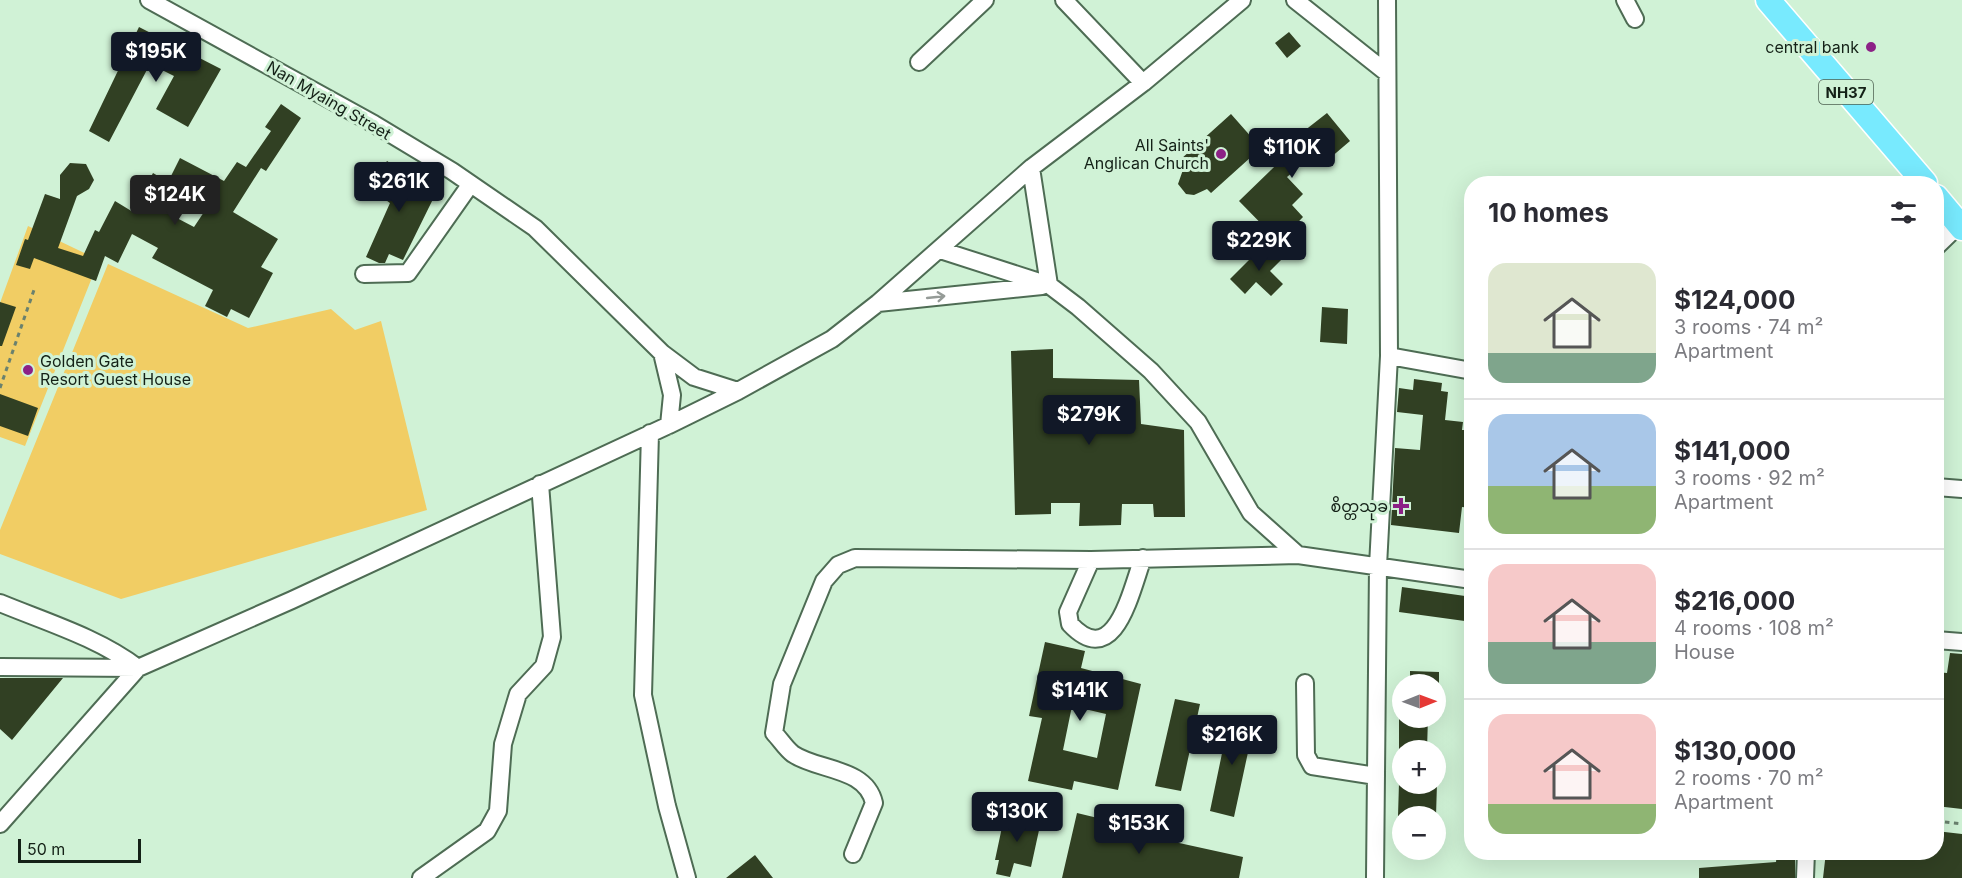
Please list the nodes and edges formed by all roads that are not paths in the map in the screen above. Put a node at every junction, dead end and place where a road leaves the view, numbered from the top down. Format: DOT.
graph roads {
  1 [pos="149,0"];
  2 [pos="985,0"];
  3 [pos="1064,0"];
  4 [pos="1242,0"];
  5 [pos="1295,0"];
  6 [pos="1387,0"];
  7 [pos="1625,0"];
  8 [pos="1768,0"];
  9 [pos="1635,19"];
  10 [pos="919,62"];
  11 [pos="1387,73"];
  12 [pos="1143,83"];
  13 [pos="1030,168"];
  14 [pos="1919,176"];
  15 [pos="470,185"];
  16 [pos="1944,206"];
  17 [pos="1961,225"];
  18 [pos="1944,240"];
  19 [pos="940,249"];
  20 [pos="364,274"];
  21 [pos="1049,285"];
  22 [pos="878,303"];
  23 [pos="663,353"];
  24 [pos="1389,356"];
  25 [pos="1464,370"];
  26 [pos="738,391"];
  27 [pos="669,424"];
  28 [pos="650,433"];
  29 [pos="540,484"];
  30 [pos="1944,488"];
  31 [pos="1962,489"];
  32 [pos="1298,555"];
  33 [pos="1143,558"];
  34 [pos="1091,560"];
  35 [pos="1378,566"];
  36 [pos="1464,579"];
  37 [pos="0,603"];
  38 [pos="1944,641"];
  39 [pos="1962,642"];
  40 [pos="0,667"];
  41 [pos="138,668"];
  42 [pos="1305,683"];
  43 [pos="1376,776"];
  44 [pos="0,824"];
  45 [pos="853,854"];
  46 [pos="1805,860"];
  47 [pos="688,876"];
  48 [pos="421,878"];
  49 [pos="1375,878"];
  50 [pos="1804,878"];
  1 -- 15 [label="street, Nan Myaing Street"];
  2 -- 10 [label="street"];
  3 -- 12 [label="street"];
  4 -- 12 [label="street"];
  5 -- 11 [label="street"];
  6 -- 11 [label="street"];
  7 -- 9 [label="street"];
  8 -- 14 [label="highway, NH37"];
  11 -- 24 [label="street"];
  12 -- 13 [label="street"];
  13 -- 19 [label="street"];
  13 -- 21 [label="street"];
  15 -- 20 [label="street"];
  15 -- 23 [label="street, Nan Myaing Street"];
  16 -- 17 [label="highway"];
  17 -- 18 [label="street"];
  19 -- 21 [label="street"];
  19 -- 22 [label="street"];
  22 -- 21 [label="street, one-way"];
  21 -- 32 [label="street"];
  22 -- 26 [label="street"];
  23 -- 26 [label="street, Nan Myaing Street"];
  23 -- 27 [label="street"];
  24 -- 25 [label="street"];
  24 -- 35 [label="street"];
  26 -- 27 [label="street"];
  27 -- 28 [label="street"];
  28 -- 29 [label="street"];
  28 -- 47 [label="street"];
  29 -- 41 [label="street"];
  29 -- 48 [label="street"];
  30 -- 31 [label="street"];
  32 -- 33 [label="street"];
  32 -- 35 [label="street"];
  33 -- 34 [label="street"];
  33 -- 34 [label="street"];
  34 -- 45 [label="street"];
  35 -- 36 [label="street"];
  35 -- 43 [label="street"];
  37 -- 41 [label="street"];
  38 -- 39 [label="street"];
  40 -- 41 [label="street"];
  41 -- 44 [label="street"];
  42 -- 43 [label="street"];
  43 -- 49 [label="street"];
  46 -- 50 [label="street"];
}
